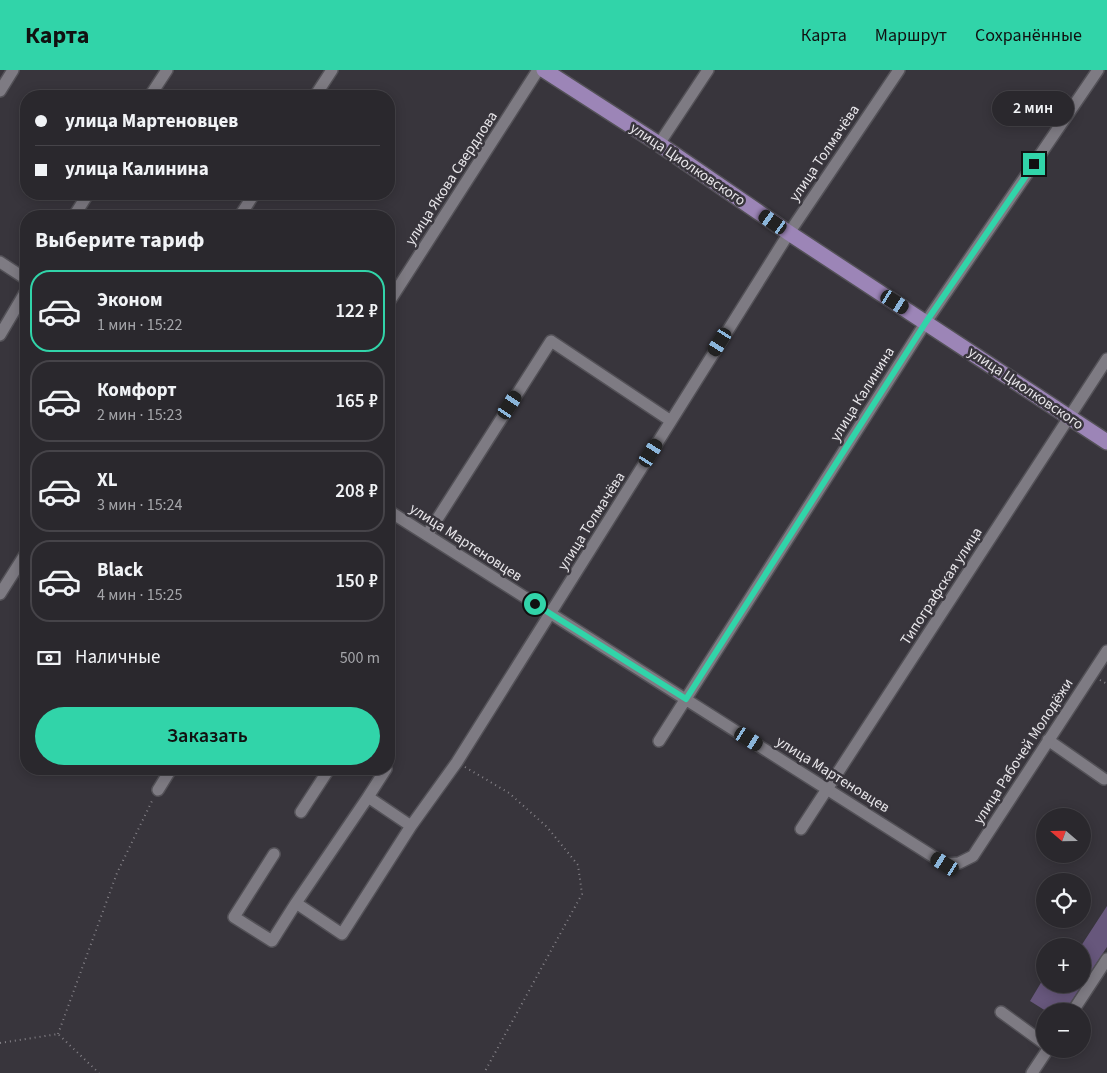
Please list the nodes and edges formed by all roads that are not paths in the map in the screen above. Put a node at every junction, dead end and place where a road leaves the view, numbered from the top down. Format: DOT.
graph roads {
  1 [pos="13,70"];
  2 [pos="167,70"];
  3 [pos="332,70"];
  4 [pos="538,70"];
  5 [pos="544,70"];
  6 [pos="708,70"];
  7 [pos="899,70"];
  8 [pos="1098,70"];
  9 [pos="154,90"];
  10 [pos="319,90"];
  11 [pos="0,91"];
  12 [pos="659,144"];
  13 [pos="789,233"];
  14 [pos="0,262"];
  15 [pos="20,275"];
  16 [pos="395,293"];
  17 [pos="20,301"];
  18 [pos="926,322"];
  19 [pos="0,335"];
  20 [pos="1107,360"];
  21 [pos="1069,417"];
  22 [pos="671,421"];
  23 [pos="1107,442"];
  24 [pos="395,515"];
  25 [pos="427,535"];
  26 [pos="20,562"];
  27 [pos="0,594"];
  28 [pos="550,614"];
  29 [pos="1105,658"];
  30 [pos="686,699"];
  31 [pos="1048,740"];
  32 [pos="659,741"];
  33 [pos="167,775"];
  34 [pos="325,775"];
  35 [pos="382,775"];
  36 [pos="1104,779"];
  37 [pos="828,789"];
  38 [pos="158,790"];
  39 [pos="368,797"];
  40 [pos="301,812"];
  41 [pos="411,826"];
  42 [pos="801,829"];
  43 [pos="274,854"];
  44 [pos="959,863"];
  45 [pos="296,903"];
  46 [pos="1107,959"];
  47 [pos="1078,1003"];
  48 [pos="1001,1012"];
  49 [pos="1036,1037"];
  50 [pos="1042,1058"];
  51 [pos="1032,1073"];
  1 -- 11 [label="street"];
  2 -- 9 [label="street"];
  3 -- 10 [label="street"];
  4 -- 16 [label="street, улица Якова Свердлова"];
  5 -- 12 [label="main road, улица Циолковского"];
  6 -- 12 [label="street"];
  7 -- 13 [label="street, улица Толмачёва"];
  8 -- 18 [label="street, улица Калинина"];
  12 -- 13 [label="main road, улица Циолковского"];
  13 -- 18 [label="main road, улица Циолковского"];
  13 -- 22 [label="street, улица Толмачёва"];
  14 -- 15 [label="street"];
  17 -- 19 [label="street"];
  18 -- 21 [label="main road, улица Циолковского"];
  18 -- 30 [label="street, улица Калинина"];
  20 -- 21 [label="street, Типографская улица"];
  21 -- 23 [label="main road, улица Циолковского"];
  21 -- 37 [label="street, Типографская улица"];
  22 -- 25 [label="street"];
  22 -- 28 [label="street, улица Толмачёва"];
  24 -- 25 [label="street, улица Мартеновцев"];
  25 -- 28 [label="street, улица Мартеновцев"];
  26 -- 27 [label="street"];
  28 -- 30 [label="street, улица Мартеновцев"];
  28 -- 41 [label="street, улица Толмачёва"];
  29 -- 31 [label="street, улица Рабочей Молодёжи"];
  30 -- 32 [label="street, улица Калинина"];
  30 -- 37 [label="street, улица Мартеновцев"];
  31 -- 36 [label="street"];
  31 -- 44 [label="street, улица Рабочей Молодёжи"];
  33 -- 38 [label="street"];
  34 -- 40 [label="street"];
  35 -- 39 [label="street"];
  37 -- 42 [label="street, Типографская улица"];
  37 -- 44 [label="street, улица Мартеновцев"];
  39 -- 41 [label="street"];
  39 -- 45 [label="street"];
  41 -- 45 [label="street, улица Толмачёва"];
  43 -- 45 [label="street"];
  46 -- 47 [label="street"];
  48 -- 49 [label="street"];
  50 -- 51 [label="street"];
}
